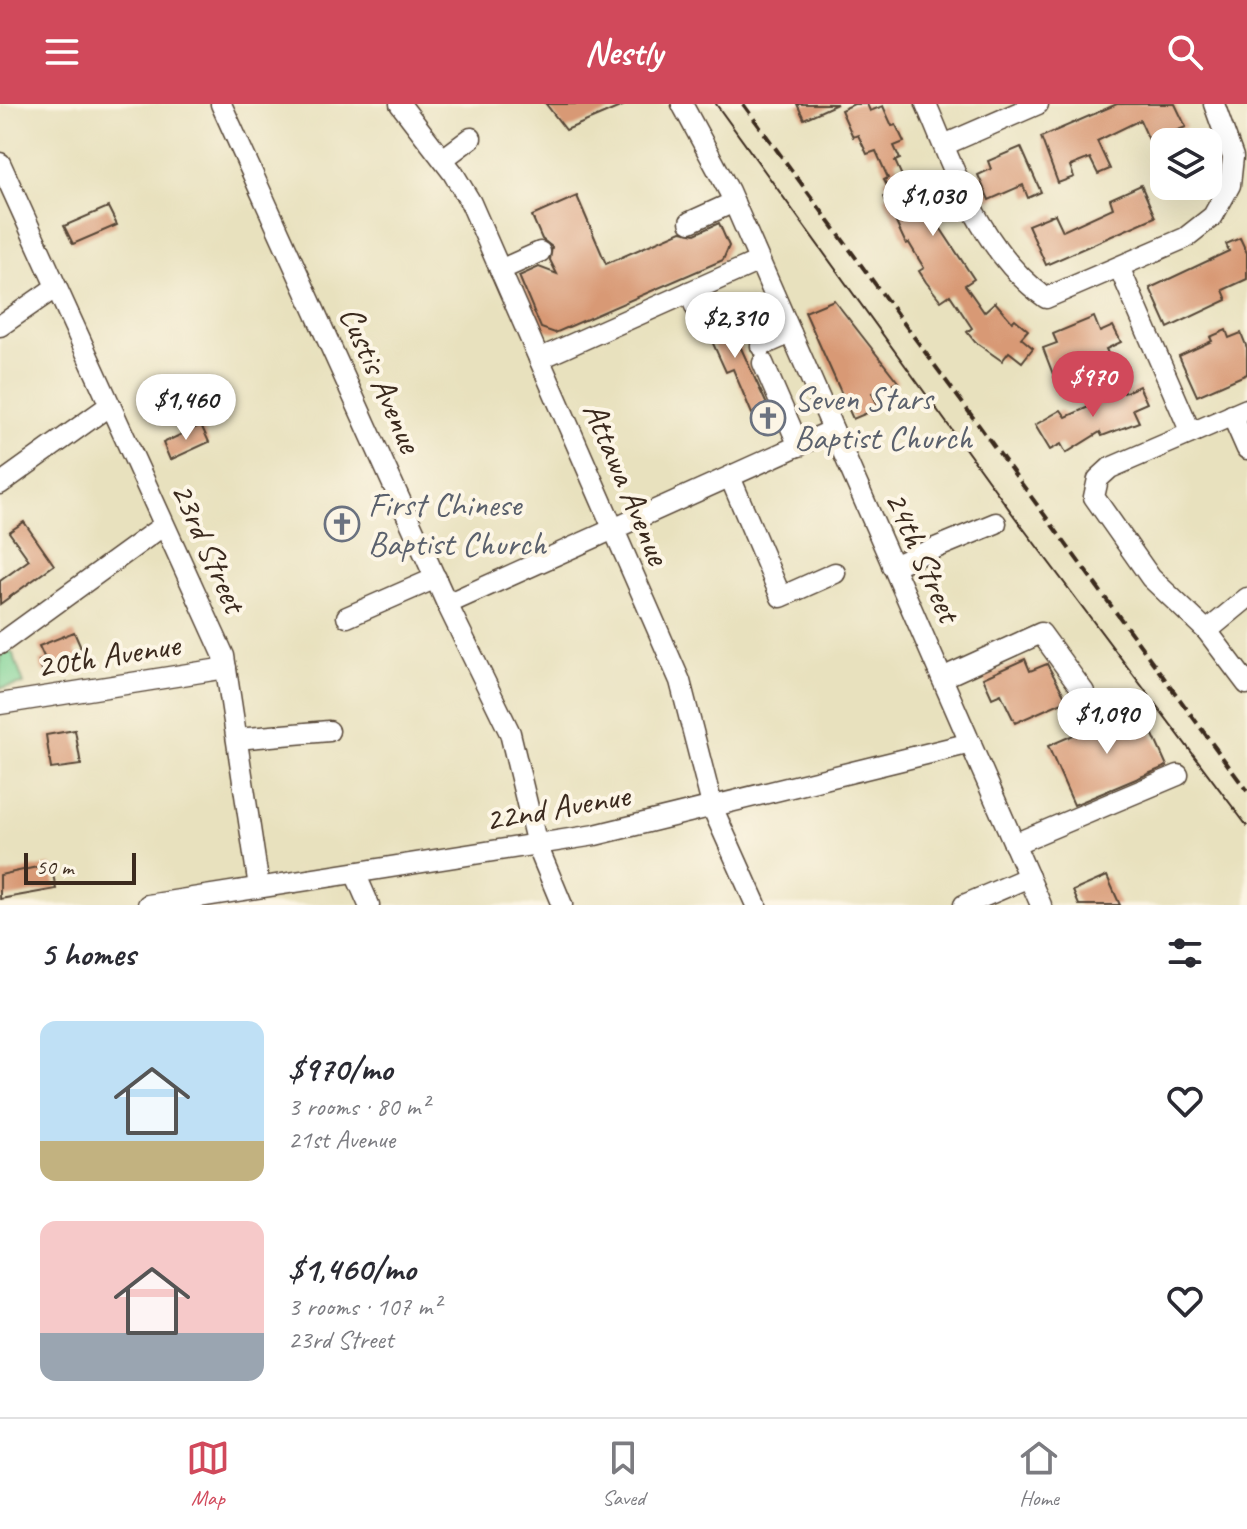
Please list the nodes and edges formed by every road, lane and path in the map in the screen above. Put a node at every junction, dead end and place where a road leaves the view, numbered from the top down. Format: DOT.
graph roads {
  1 [pos="221,104"];
  2 [pos="400,104"];
  3 [pos="682,104"];
  4 [pos="926,104"];
  5 [pos="1038,104"];
  6 [pos="1214,104"];
  7 [pos="471,138"];
  8 [pos="944,145"];
  9 [pos="443,159"];
  10 [pos="1,166"];
  11 [pos="734,202"];
  12 [pos="690,222"];
  13 [pos="540,252"];
  14 [pos="759,261"];
  15 [pos="1119,267"];
  16 [pos="500,270"];
  17 [pos="56,287"];
  18 [pos="689,292"];
  19 [pos="699,315"];
  20 [pos="0,326"];
  21 [pos="791,333"];
  22 [pos="539,359"];
  23 [pos="110,405"];
  24 [pos="1240,412"];
  25 [pos="833,430"];
  26 [pos="1191,433"];
  27 [pos="799,446"];
  28 [pos="1247,449"];
  29 [pos="730,477"];
  30 [pos="0,484"];
  31 [pos="996,523"];
  32 [pos="164,525"];
  33 [pos="611,530"];
  34 [pos="892,566"];
  35 [pos="835,573"];
  36 [pos="436,578"];
  37 [pos="1247,598"];
  38 [pos="447,604"];
  39 [pos="347,617"];
  40 [pos="1207,631"];
  41 [pos="0,644"];
  42 [pos="226,668"];
  43 [pos="942,678"];
  44 [pos="1247,684"];
  45 [pos="1084,692"];
  46 [pos="0,704"];
  47 [pos="329,731"];
  48 [pos="237,739"];
  49 [pos="971,743"];
  50 [pos="1178,775"];
  51 [pos="713,809"];
  52 [pos="1014,844"];
  53 [pos="537,845"];
  54 [pos="355,873"];
  55 [pos="1029,877"];
  56 [pos="259,887"];
  57 [pos="162,904"];
  58 [pos="369,905"];
  59 [pos="562,905"];
  60 [pos="756,905"];
  61 [pos="964,905"];
  62 [pos="1041,905"];
  1 -- 36 [label="street, Custis Avenue"];
  2 -- 9 [label="street, Attawa Avenue"];
  3 -- 11 [label="street, 24th Street"];
  4 -- 8 [label="street"];
  5 -- 8 [label="street"];
  6 -- 15 [label="street"];
  7 -- 9 [label="street"];
  8 -- 15 [label="street"];
  9 -- 16 [label="street, Attawa Avenue"];
  10 -- 17 [label="street, 23rd Street"];
  11 -- 12 [label="street"];
  11 -- 14 [label="street, 24th Street"];
  13 -- 16 [label="street"];
  14 -- 18 [label="street"];
  14 -- 21 [label="street, 24th Street"];
  15 -- 26 [label="street"];
  16 -- 22 [label="street, Attawa Avenue"];
  17 -- 20 [label="street"];
  17 -- 23 [label="street, 23rd Street"];
  18 -- 19 [label="street"];
  18 -- 22 [label="street"];
  21 -- 25 [label="street, 24th Street"];
  21 -- 27 [label="street"];
  22 -- 33 [label="street, Attawa Avenue"];
  23 -- 30 [label="street"];
  23 -- 32 [label="street, 23rd Street"];
  24 -- 26 [label="street"];
  24 -- 28 [label="street"];
  25 -- 27 [label="street"];
  25 -- 34 [label="street, 24th Street"];
  26 -- 40 [label="street"];
  27 -- 29 [label="street"];
  29 -- 33 [label="street"];
  29 -- 35 [label="street"];
  31 -- 34 [label="street"];
  32 -- 41 [label="street"];
  32 -- 42 [label="street, 23rd Street"];
  33 -- 38 [label="street"];
  33 -- 51 [label="street, Attawa Avenue"];
  34 -- 43 [label="street, 24th Street"];
  36 -- 38 [label="street, Custis Avenue"];
  36 -- 39 [label="street"];
  37 -- 40 [label="street"];
  38 -- 53 [label="street, Custis Avenue"];
  40 -- 44 [label="street"];
  42 -- 46 [label="street, 20th Avenue"];
  42 -- 48 [label="street, 23rd Street"];
  43 -- 45 [label="street"];
  43 -- 49 [label="street, 24th Street"];
  47 -- 48 [label="street"];
  48 -- 56 [label="street, 23rd Street"];
  49 -- 51 [label="street, 22nd Avenue"];
  49 -- 52 [label="street, 24th Street"];
  50 -- 52 [label="street"];
  51 -- 53 [label="street, 22nd Avenue"];
  51 -- 60 [label="street, Attawa Avenue"];
  52 -- 55 [label="street, 24th Street"];
  53 -- 54 [label="street, 22nd Avenue"];
  53 -- 59 [label="street, Custis Avenue"];
  54 -- 56 [label="street, 22nd Avenue"];
  54 -- 58 [label="street"];
  55 -- 61 [label="street"];
  55 -- 62 [label="street, 24th Street"];
  56 -- 57 [label="street, 22nd Avenue"];
}
